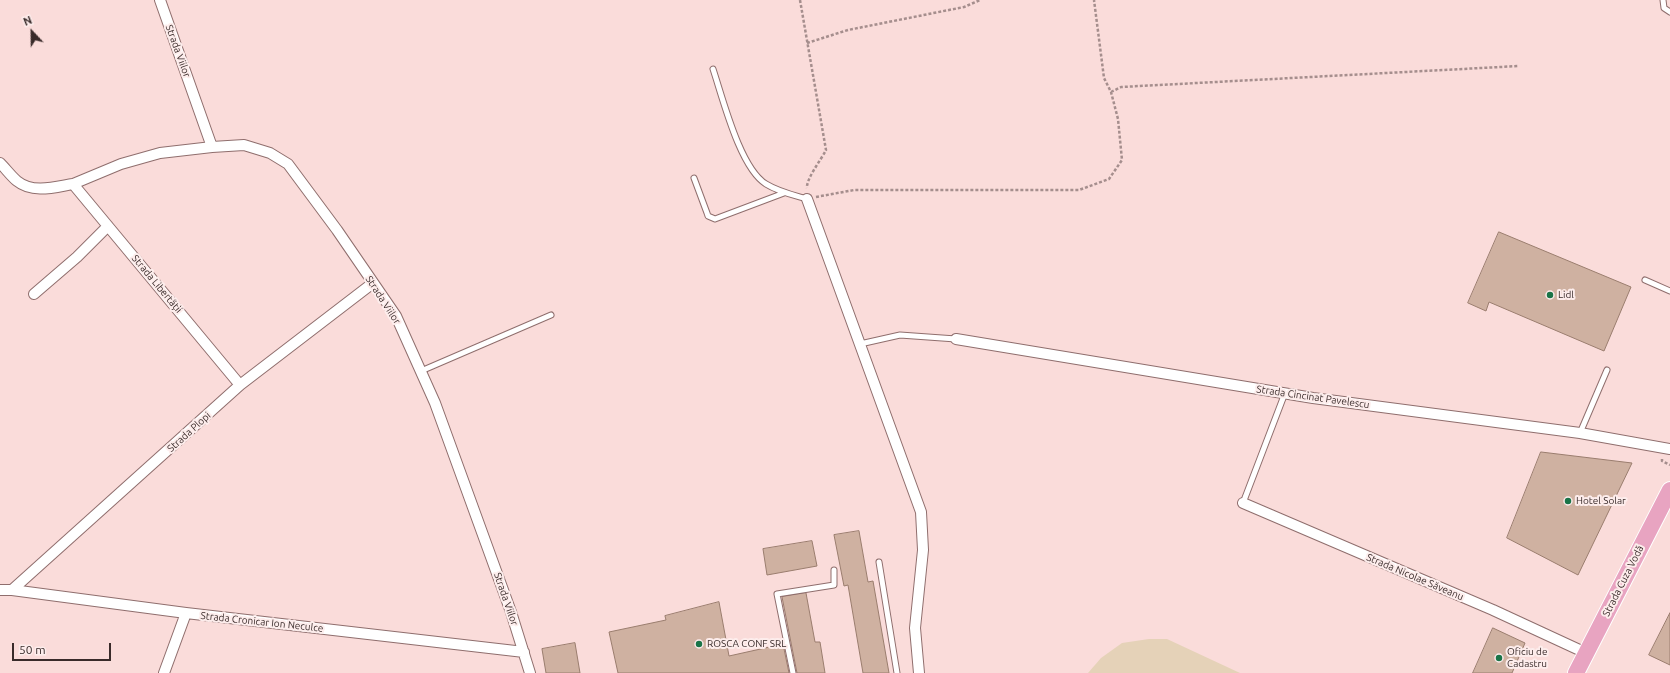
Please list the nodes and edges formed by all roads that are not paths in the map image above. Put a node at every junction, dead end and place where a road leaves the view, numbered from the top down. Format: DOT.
graph roads {
  1 [pos="160,0"];
  2 [pos="1663,0"];
  3 [pos="1670,12"];
  4 [pos="713,69"];
  5 [pos="212,147"];
  6 [pos="0,163"];
  7 [pos="694,178"];
  8 [pos="73,184"];
  9 [pos="784,193"];
  10 [pos="807,199"];
  11 [pos="108,226"];
  12 [pos="1645,280"];
  13 [pos="373,283"];
  14 [pos="1670,291"];
  15 [pos="34,294"];
  16 [pos="551,315"];
  17 [pos="956,339"];
  18 [pos="859,344"];
  19 [pos="1607,370"];
  20 [pos="421,371"];
  21 [pos="240,385"];
  22 [pos="1285,393"];
  23 [pos="1580,433"];
  24 [pos="1670,449"];
  25 [pos="1670,490"];
  26 [pos="1243,503"];
  27 [pos="879,562"];
  28 [pos="834,570"];
  29 [pos="0,590"];
  30 [pos="12,590"];
  31 [pos="186,613"];
  32 [pos="524,652"];
  33 [pos="1586,653"];
  34 [pos="164,673"];
  35 [pos="530,673"];
  36 [pos="794,673"];
  37 [pos="897,673"];
  38 [pos="919,673"];
  39 [pos="1576,673"];
  1 -- 5 [label="street, Strada Viilor"];
  2 -- 3 [label="lane"];
  4 -- 9 [label="lane"];
  5 -- 8 [label="street"];
  5 -- 13 [label="street, Strada Viilor"];
  6 -- 8 [label="street"];
  7 -- 9 [label="lane"];
  8 -- 11 [label="street, Strada Libertății"];
  9 -- 10 [label="lane"];
  10 -- 18 [label="street"];
  11 -- 15 [label="street"];
  11 -- 21 [label="street, Strada Libertății"];
  12 -- 14 [label="lane"];
  13 -- 20 [label="street, Strada Viilor"];
  13 -- 21 [label="street, Strada Plopi"];
  16 -- 20 [label="lane"];
  17 -- 18 [label="lane"];
  17 -- 22 [label="street, Strada Cincinat Pavelescu"];
  18 -- 38 [label="street"];
  19 -- 23 [label="lane"];
  20 -- 32 [label="street, Strada Viilor"];
  21 -- 30 [label="street, Strada Plopi"];
  22 -- 23 [label="street, Strada Cincinat Pavelescu"];
  22 -- 26 [label="lane"];
  23 -- 24 [label="street, Strada Cincinat Pavelescu"];
  25 -- 33 [label="main road, Strada Cuza Vodă"];
  26 -- 33 [label="street, Strada Nicolae Săveanu"];
  27 -- 37 [label="lane"];
  28 -- 36 [label="lane"];
  29 -- 30 [label="street, Strada Cronicar Ion Neculce"];
  30 -- 31 [label="street, Strada Cronicar Ion Neculce"];
  31 -- 32 [label="street, Strada Cronicar Ion Neculce"];
  31 -- 34 [label="street"];
  32 -- 35 [label="street, Strada Viilor"];
  33 -- 39 [label="main road, Strada Cuza Vodă"];
}
